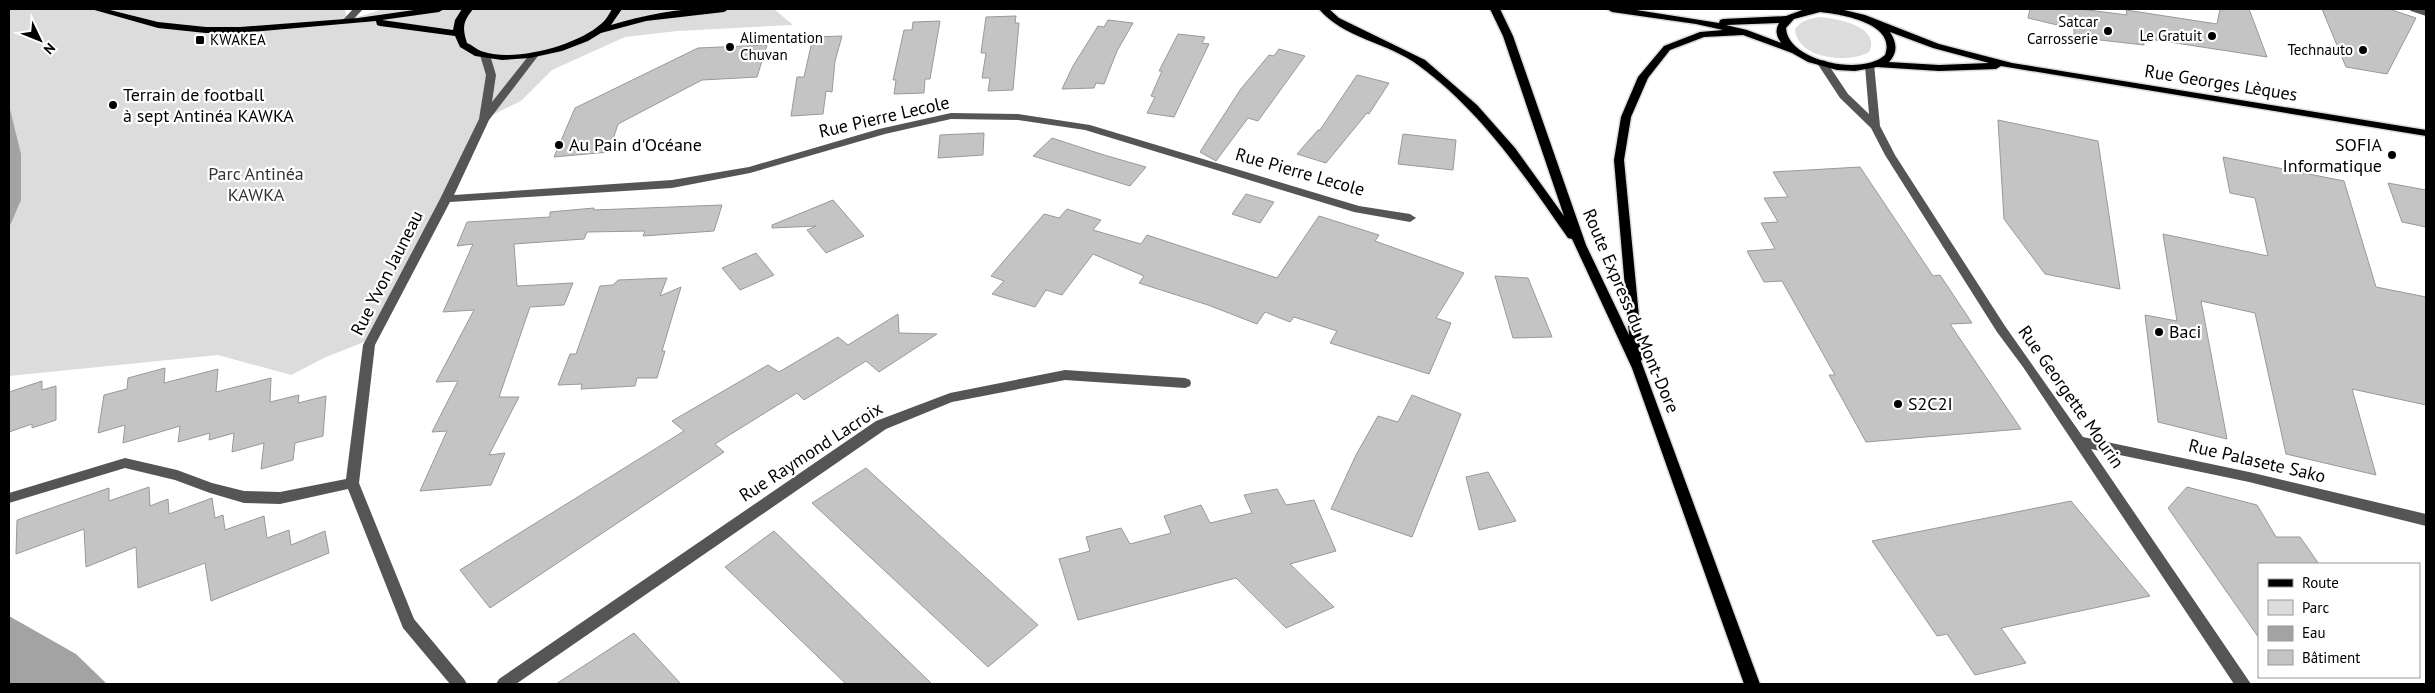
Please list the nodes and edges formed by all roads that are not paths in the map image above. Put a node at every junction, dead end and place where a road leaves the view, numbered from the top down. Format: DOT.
graph roads {
  1 [pos="96,9"];
  2 [pos="358,9"];
  3 [pos="439,9"];
  4 [pos="468,9"];
  5 [pos="617,9"];
  6 [pos="724,9"];
  7 [pos="1324,9"];
  8 [pos="1495,9"];
  9 [pos="1612,9"];
  10 [pos="2414,9"];
  11 [pos="1643,11"];
  12 [pos="2426,13"];
  13 [pos="1786,19"];
  14 [pos="347,21"];
  15 [pos="358,21"];
  16 [pos="1696,21"];
  17 [pos="1871,22"];
  18 [pos="600,30"];
  19 [pos="1744,32"];
  20 [pos="457,33"];
  21 [pos="1796,52"];
  22 [pos="485,55"];
  23 [pos="533,56"];
  24 [pos="1822,64"];
  25 [pos="1874,65"];
  26 [pos="2011,66"];
  27 [pos="484,118"];
  28 [pos="1875,126"];
  29 [pos="2426,133"];
  30 [pos="446,199"];
  31 [pos="1410,218"];
  32 [pos="1580,245"];
  33 [pos="1638,368"];
  34 [pos="1184,384"];
  35 [pos="2079,441"];
  36 [pos="352,483"];
  37 [pos="9,498"];
  38 [pos="2426,520"];
  39 [pos="459,684"];
  40 [pos="504,684"];
  41 [pos="1752,684"];
  42 [pos="2243,684"];
  1 -- 14 [label="main road"];
  2 -- 14 [label="street"];
  3 -- 15 [label="main road"];
  4 -- 20 [label="main road"];
  5 -- 18 [label="main road"];
  6 -- 18 [label="main road"];
  7 -- 32 [label="main road"];
  8 -- 32 [label="main road, Route Express du Mont-Dore"];
  9 -- 11 [label="main road"];
  10 -- 12 [label="street"];
  11 -- 16 [label="main road"];
  13 -- 16 [label="main road"];
  13 -- 17 [label="main road, Rue Georges Lèques"];
  13 -- 21 [label="main road"];
  14 -- 15 [label="main road"];
  15 -- 20 [label="main road"];
  16 -- 19 [label="main road"];
  17 -- 25 [label="main road"];
  17 -- 26 [label="main road, Rue Georges Lèques"];
  18 -- 23 [label="main road"];
  19 -- 21 [label="main road"];
  19 -- 33 [label="main road"];
  20 -- 22 [label="main road"];
  21 -- 24 [label="main road, Rue Georges Lèques"];
  22 -- 23 [label="main road"];
  22 -- 27 [label="street, Rue Yvon Jauneau"];
  23 -- 27 [label="street, Rue Yvon Jauneau"];
  24 -- 25 [label="main road, Rue Georges Lèques"];
  24 -- 28 [label="street, Rue Georgette Mourin"];
  25 -- 26 [label="main road, Rue Georges Lèques"];
  25 -- 28 [label="street, Rue Georgette Mourin"];
  26 -- 29 [label="main road, Rue Georges Lèques"];
  27 -- 30 [label="street, Rue Yvon Jauneau"];
  28 -- 35 [label="street, Rue Georgette Mourin"];
  30 -- 31 [label="street, Rue Pierre Lecole"];
  30 -- 36 [label="street, Rue Yvon Jauneau"];
  32 -- 33 [label="main road, Route Express du Mont-Dore"];
  33 -- 41 [label="main road, Route Express du Mont-Dore"];
  34 -- 40 [label="street, Rue Raymond Lacroix"];
  35 -- 38 [label="street, Rue Palasete Sako"];
  35 -- 42 [label="street, Rue Georgette Mourin"];
  36 -- 37 [label="street"];
  36 -- 39 [label="street, Rue Yvon Jauneau"];
}
